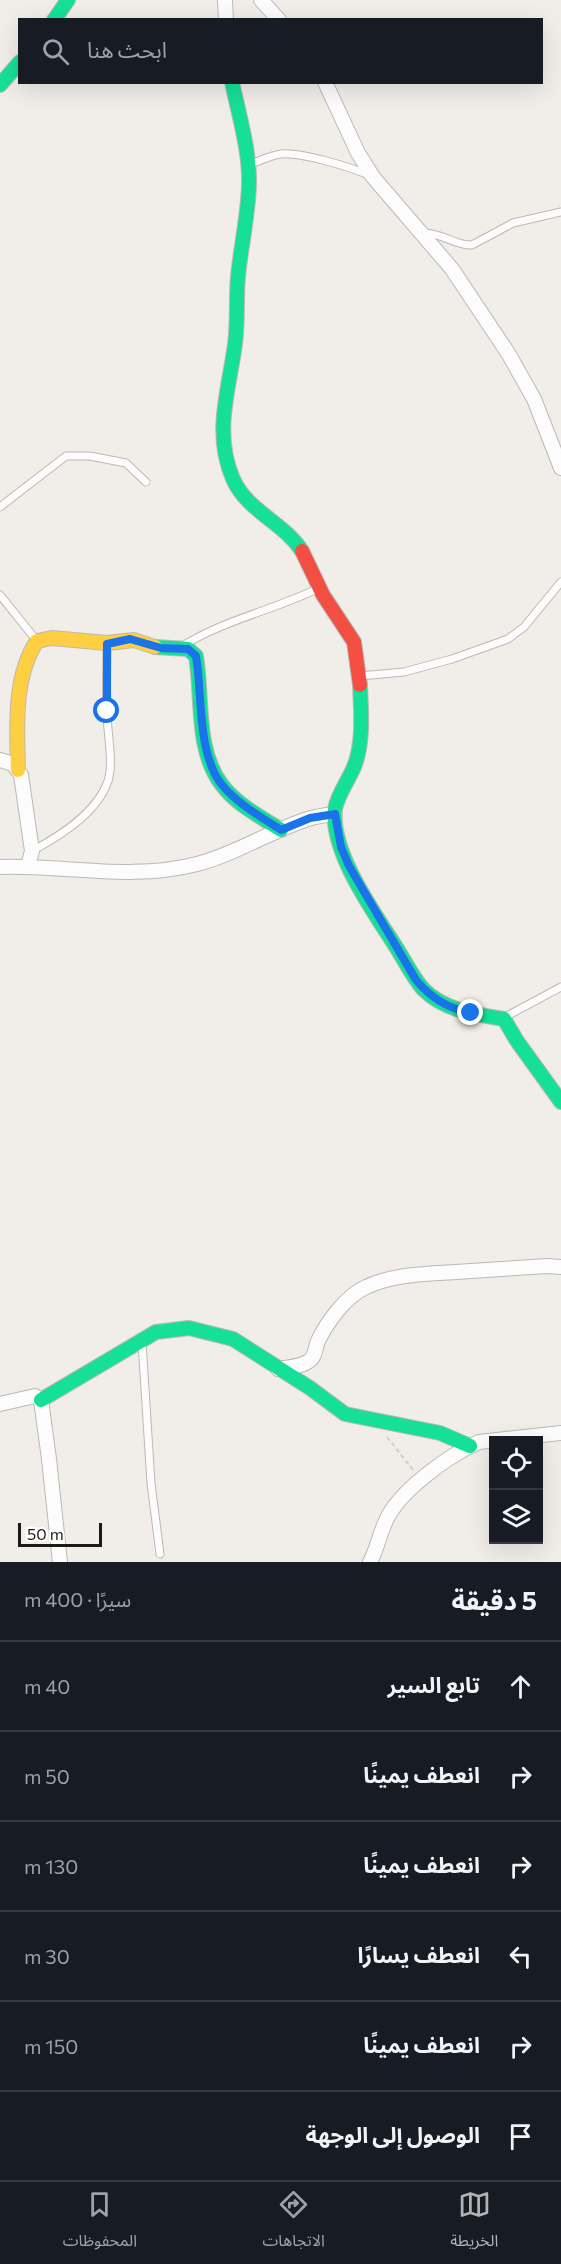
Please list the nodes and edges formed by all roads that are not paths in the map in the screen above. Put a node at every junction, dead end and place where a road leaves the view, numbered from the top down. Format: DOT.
graph roads {
  1 [pos="68,0"];
  2 [pos="225,0"];
  3 [pos="261,0"];
  4 [pos="55,18"];
  5 [pos="226,18"];
  6 [pos="277,18"];
  7 [pos="18,64"];
  8 [pos="232,84"];
  9 [pos="325,84"];
  10 [pos="0,85"];
  11 [pos="247,165"];
  12 [pos="373,177"];
  13 [pos="561,212"];
  14 [pos="423,233"];
  15 [pos="561,468"];
  16 [pos="146,482"];
  17 [pos="0,507"];
  18 [pos="561,582"];
  19 [pos="319,588"];
  20 [pos="0,595"];
  21 [pos="37,641"];
  22 [pos="107,644"];
  23 [pos="179,648"];
  24 [pos="360,676"];
  25 [pos="0,760"];
  26 [pos="18,770"];
  27 [pos="335,814"];
  28 [pos="281,830"];
  29 [pos="32,851"];
  30 [pos="28,866"];
  31 [pos="0,867"];
  32 [pos="561,987"];
  33 [pos="504,1018"];
  34 [pos="561,1102"];
  35 [pos="561,1268"];
  36 [pos="142,1340"];
  37 [pos="278,1369"];
  38 [pos="41,1400"];
  39 [pos="0,1404"];
  40 [pos="561,1433"];
  41 [pos="470,1446"];
  42 [pos="160,1554"];
  43 [pos="60,1562"];
  44 [pos="370,1562"];
  1 -- 4 [label="street"];
  2 -- 5 [label="street"];
  3 -- 6 [label="street"];
  7 -- 10 [label="street"];
  8 -- 11 [label="street"];
  9 -- 12 [label="street"];
  11 -- 12 [label="lane"];
  11 -- 19 [label="street"];
  12 -- 14 [label="street"];
  13 -- 14 [label="lane"];
  14 -- 15 [label="street"];
  16 -- 17 [label="lane"];
  18 -- 24 [label="lane"];
  19 -- 23 [label="lane"];
  19 -- 24 [label="street"];
  20 -- 21 [label="lane"];
  21 -- 22 [label="street"];
  21 -- 26 [label="street"];
  22 -- 23 [label="street"];
  22 -- 29 [label="lane"];
  23 -- 28 [label="street"];
  24 -- 27 [label="street"];
  25 -- 26 [label="street"];
  26 -- 29 [label="street"];
  27 -- 28 [label="street"];
  27 -- 33 [label="street"];
  28 -- 30 [label="street"];
  29 -- 30 [label="street"];
  30 -- 31 [label="street"];
  32 -- 33 [label="lane"];
  33 -- 34 [label="street"];
  35 -- 37 [label="street"];
  36 -- 37 [label="street"];
  36 -- 38 [label="street"];
  36 -- 42 [label="lane"];
  37 -- 41 [label="street"];
  38 -- 39 [label="street"];
  38 -- 43 [label="street"];
  40 -- 41 [label="street"];
  41 -- 44 [label="street"];
}
